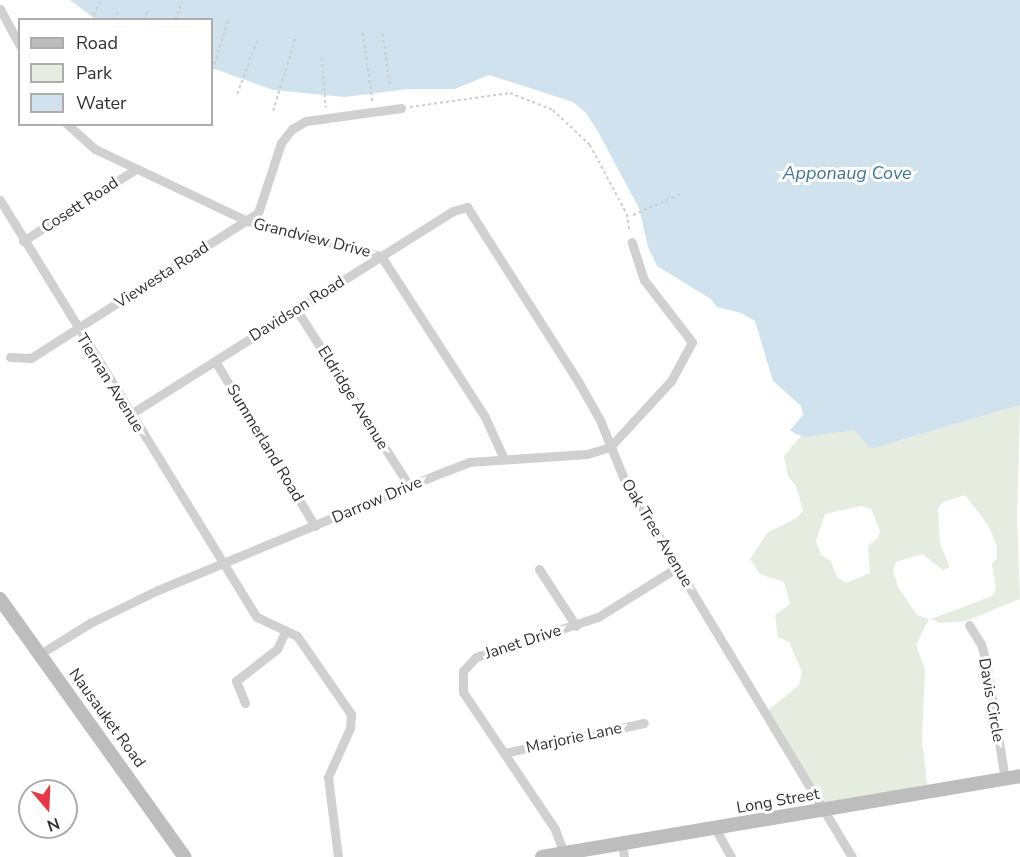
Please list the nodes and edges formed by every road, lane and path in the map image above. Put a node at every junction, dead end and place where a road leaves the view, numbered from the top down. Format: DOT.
graph roads {
  1 [pos="101,0"];
  2 [pos="182,1"];
  3 [pos="0,9"];
  4 [pos="148,10"];
  5 [pos="117,11"];
  6 [pos="93,15"];
  7 [pos="114,18"];
  8 [pos="145,18"];
  9 [pos="176,18"];
  10 [pos="228,21"];
  11 [pos="363,33"];
  12 [pos="383,34"];
  13 [pos="296,36"];
  14 [pos="257,41"];
  15 [pos="18,42"];
  16 [pos="322,58"];
  17 [pos="213,67"];
  18 [pos="390,86"];
  19 [pos="237,94"];
  20 [pos="373,104"];
  21 [pos="326,108"];
  22 [pos="401,108"];
  23 [pos="273,111"];
  24 [pos="69,126"];
  25 [pos="136,169"];
  26 [pos="681,194"];
  27 [pos="0,201"];
  28 [pos="467,207"];
  29 [pos="633,215"];
  30 [pos="247,221"];
  31 [pos="23,241"];
  32 [pos="632,242"];
  33 [pos="381,256"];
  34 [pos="296,309"];
  35 [pos="77,329"];
  36 [pos="10,357"];
  37 [pos="215,361"];
  38 [pos="129,415"];
  39 [pos="610,447"];
  40 [pos="504,459"];
  41 [pos="409,486"];
  42 [pos="315,526"];
  43 [pos="221,564"];
  44 [pos="678,567"];
  45 [pos="539,569"];
  46 [pos="0,599"];
  47 [pos="969,625"];
  48 [pos="576,626"];
  49 [pos="285,632"];
  50 [pos="40,654"];
  51 [pos="245,703"];
  52 [pos="644,723"];
  53 [pos="504,753"];
  54 [pos="1020,776"];
  55 [pos="1005,778"];
  56 [pos="825,810"];
  57 [pos="715,828"];
  58 [pos="623,850"];
  59 [pos="564,853"];
  60 [pos="185,857"];
  61 [pos="338,857"];
  62 [pos="542,857"];
  63 [pos="731,857"];
  64 [pos="852,857"];
  1 -- 6 [label="path"];
  2 -- 9 [label="path"];
  3 -- 15 [label="street"];
  4 -- 8 [label="path"];
  5 -- 7 [label="path"];
  10 -- 17 [label="path"];
  11 -- 20 [label="path"];
  12 -- 18 [label="path"];
  13 -- 23 [label="path"];
  14 -- 19 [label="path"];
  16 -- 21 [label="path"];
  22 -- 30 [label="street"];
  22 -- 32 [label="path"];
  24 -- 25 [label="street, Grandview Drive"];
  25 -- 30 [label="street, Grandview Drive"];
  25 -- 31 [label="street, Cosett Road"];
  26 -- 29 [label="path"];
  27 -- 31 [label="street, Tiernan Avenue"];
  28 -- 33 [label="street, Davidson Road"];
  28 -- 39 [label="street, Oak Tree Avenue"];
  30 -- 33 [label="street, Grandview Drive"];
  30 -- 35 [label="street, Viewesta Road"];
  31 -- 35 [label="street, Tiernan Avenue"];
  32 -- 39 [label="street"];
  33 -- 34 [label="street, Davidson Road"];
  33 -- 40 [label="street, Grandview Drive"];
  34 -- 37 [label="street, Davidson Road"];
  34 -- 41 [label="street, Eldridge Avenue"];
  35 -- 36 [label="street, Viewesta Road"];
  35 -- 38 [label="street, Tiernan Avenue"];
  37 -- 38 [label="street, Davidson Road"];
  37 -- 42 [label="street, Summerland Road"];
  38 -- 43 [label="street, Tiernan Avenue"];
  39 -- 40 [label="street, Darrow Drive"];
  39 -- 44 [label="street, Oak Tree Avenue"];
  40 -- 41 [label="street, Darrow Drive"];
  41 -- 42 [label="street, Darrow Drive"];
  42 -- 43 [label="street, Darrow Drive"];
  43 -- 49 [label="street, Tiernan Avenue"];
  43 -- 50 [label="street, Darrow Drive"];
  44 -- 48 [label="street, Janet Drive"];
  44 -- 56 [label="street, Oak Tree Avenue"];
  45 -- 48 [label="street"];
  46 -- 50 [label="street, Nausauket Road"];
  47 -- 55 [label="street, Davis Circle"];
  48 -- 53 [label="street, Janet Drive"];
  49 -- 51 [label="street"];
  49 -- 61 [label="street, Tiernan Avenue"];
  50 -- 60 [label="street, Nausauket Road"];
  52 -- 53 [label="street, Marjorie Lane"];
  53 -- 59 [label="street, Janet Drive"];
  54 -- 55 [label="street, Long Street"];
  55 -- 56 [label="street, Long Street"];
  56 -- 57 [label="street, Long Street"];
  56 -- 64 [label="street, Oak Tree Avenue"];
  57 -- 58 [label="street, Long Street"];
  57 -- 63 [label="street"];
  58 -- 59 [label="street, Long Street"];
  59 -- 62 [label="street, Long Street"];
}
